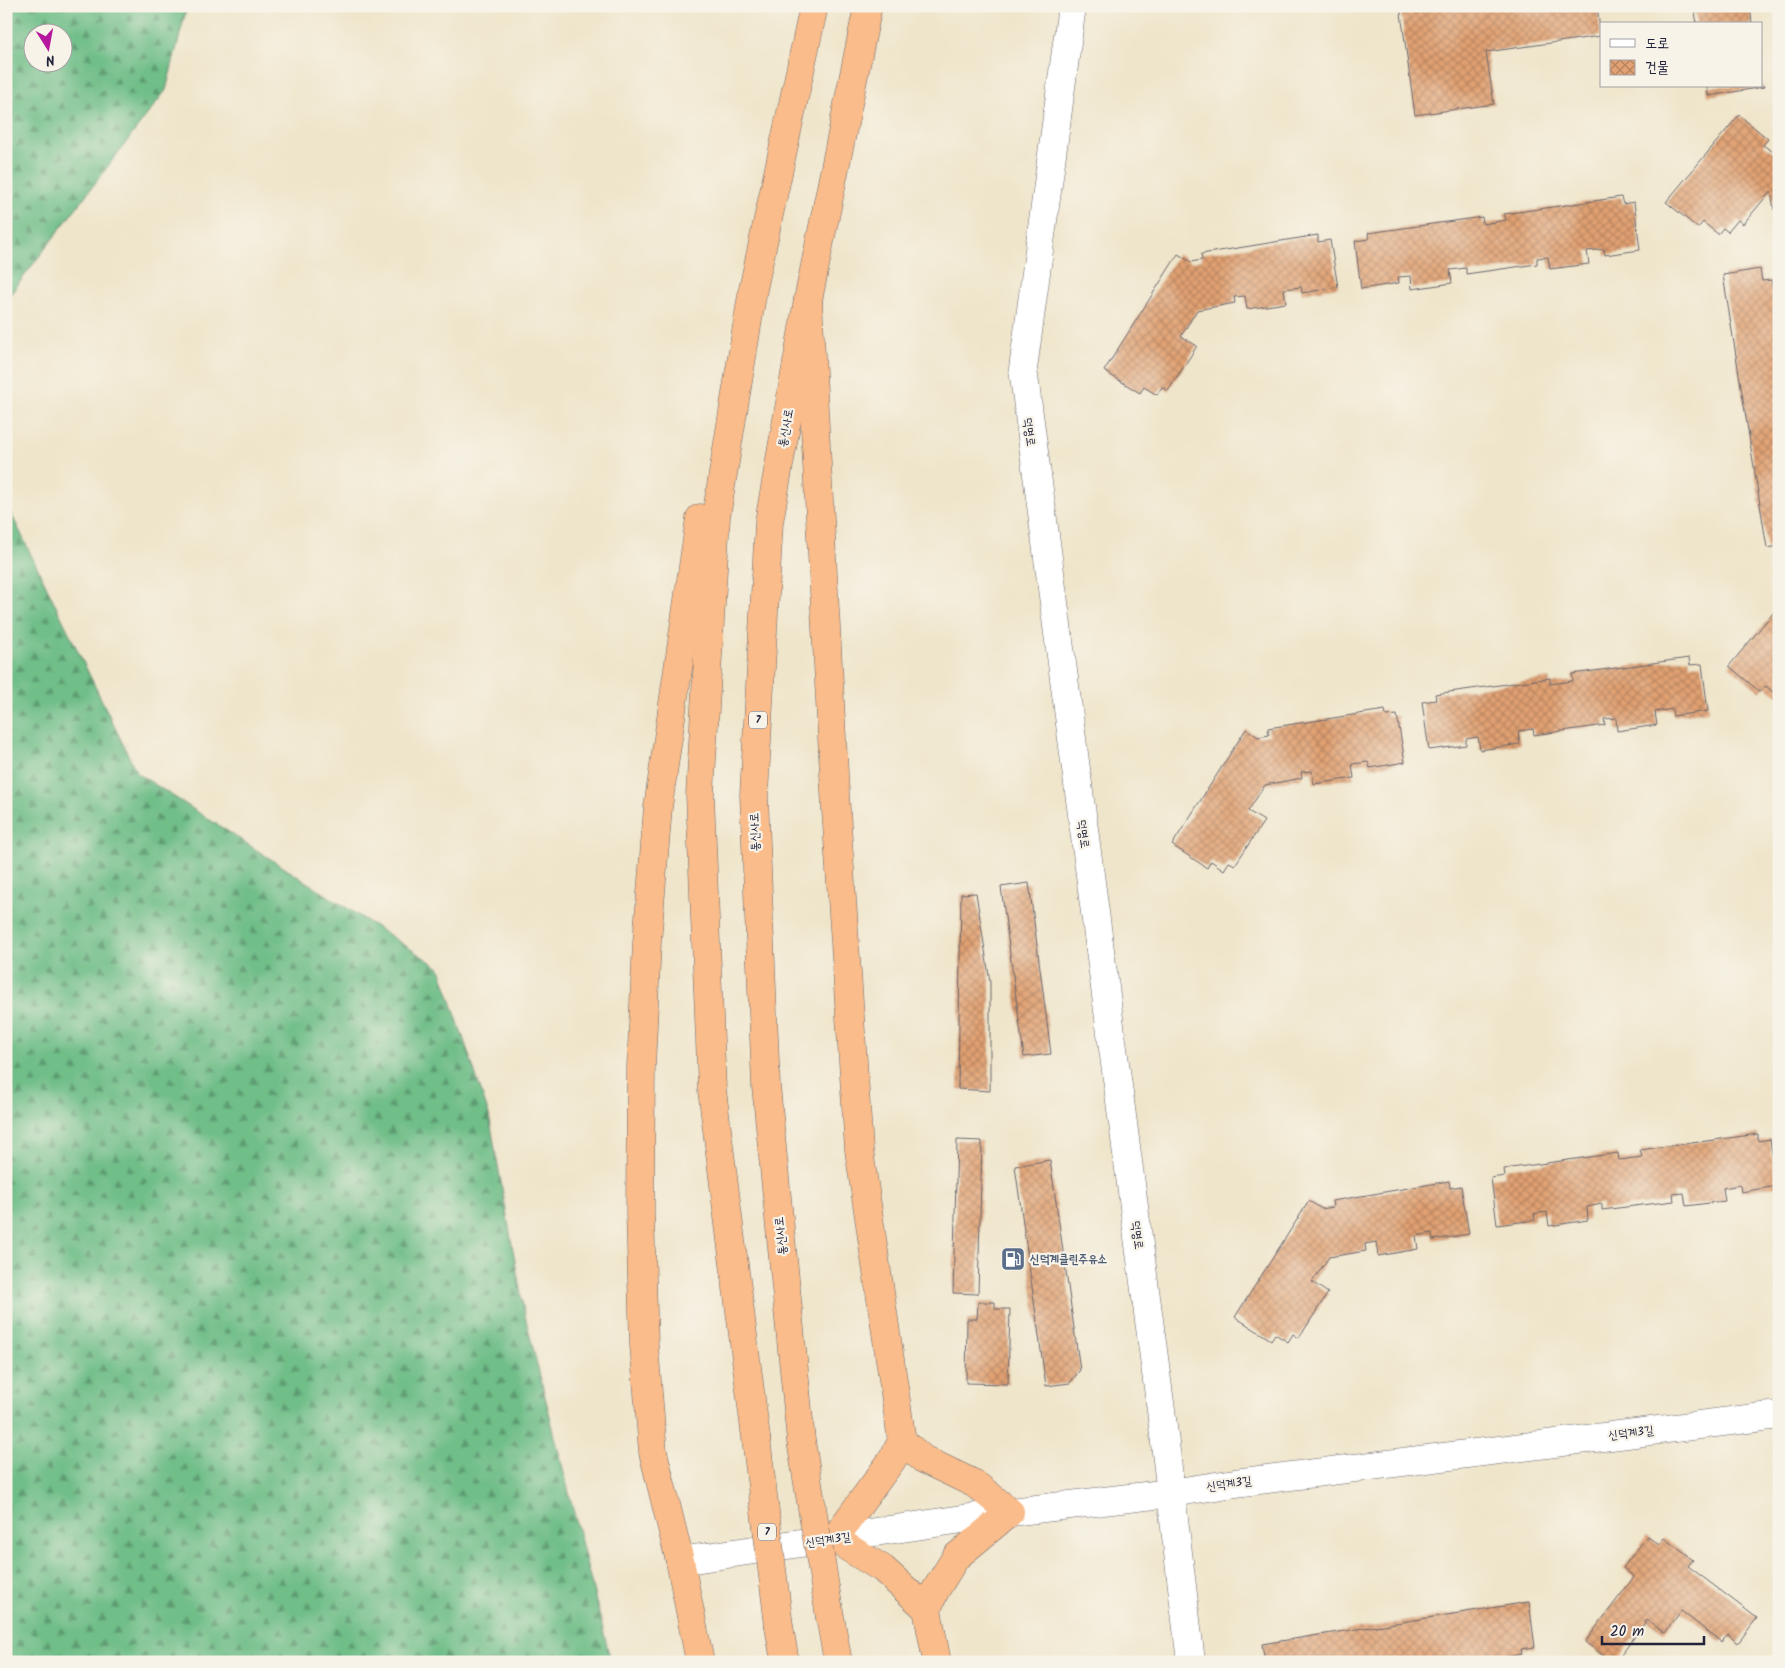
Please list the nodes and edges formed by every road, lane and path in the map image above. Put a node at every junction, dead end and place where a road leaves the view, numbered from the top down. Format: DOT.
graph roads {
  1 [pos="814,6"];
  2 [pos="868,6"];
  3 [pos="1072,6"];
  4 [pos="753,289"];
  5 [pos="808,300"];
  6 [pos="1779,1415"];
  7 [pos="902,1441"];
  8 [pos="1171,1493"];
  9 [pos="1010,1512"];
  10 [pos="834,1539"];
  11 [pos="680,1562"];
  12 [pos="927,1609"];
  13 [pos="700,1662"];
  14 [pos="785,1662"];
  15 [pos="838,1662"];
  16 [pos="936,1662"];
  17 [pos="1191,1662"];
  1 -- 4 [label="highway, 7"];
  2 -- 5 [label="highway, 통신사로 / 7"];
  3 -- 8 [label="street, 덕명로"];
  4 -- 11 [label="highway"];
  4 -- 14 [label="highway, 7, bridge"];
  5 -- 7 [label="highway"];
  5 -- 15 [label="highway, 통신사로 / 7, bridge"];
  6 -- 8 [label="street, 신덕계3길"];
  7 -- 9 [label="highway"];
  7 -- 10 [label="highway"];
  8 -- 9 [label="street, 신덕계3길"];
  8 -- 17 [label="street, 덕명로"];
  9 -- 10 [label="street, 신덕계3길"];
  9 -- 12 [label="highway"];
  10 -- 11 [label="street, 신덕계3길"];
  10 -- 12 [label="highway"];
  11 -- 13 [label="highway"];
  12 -- 16 [label="highway"];
}
